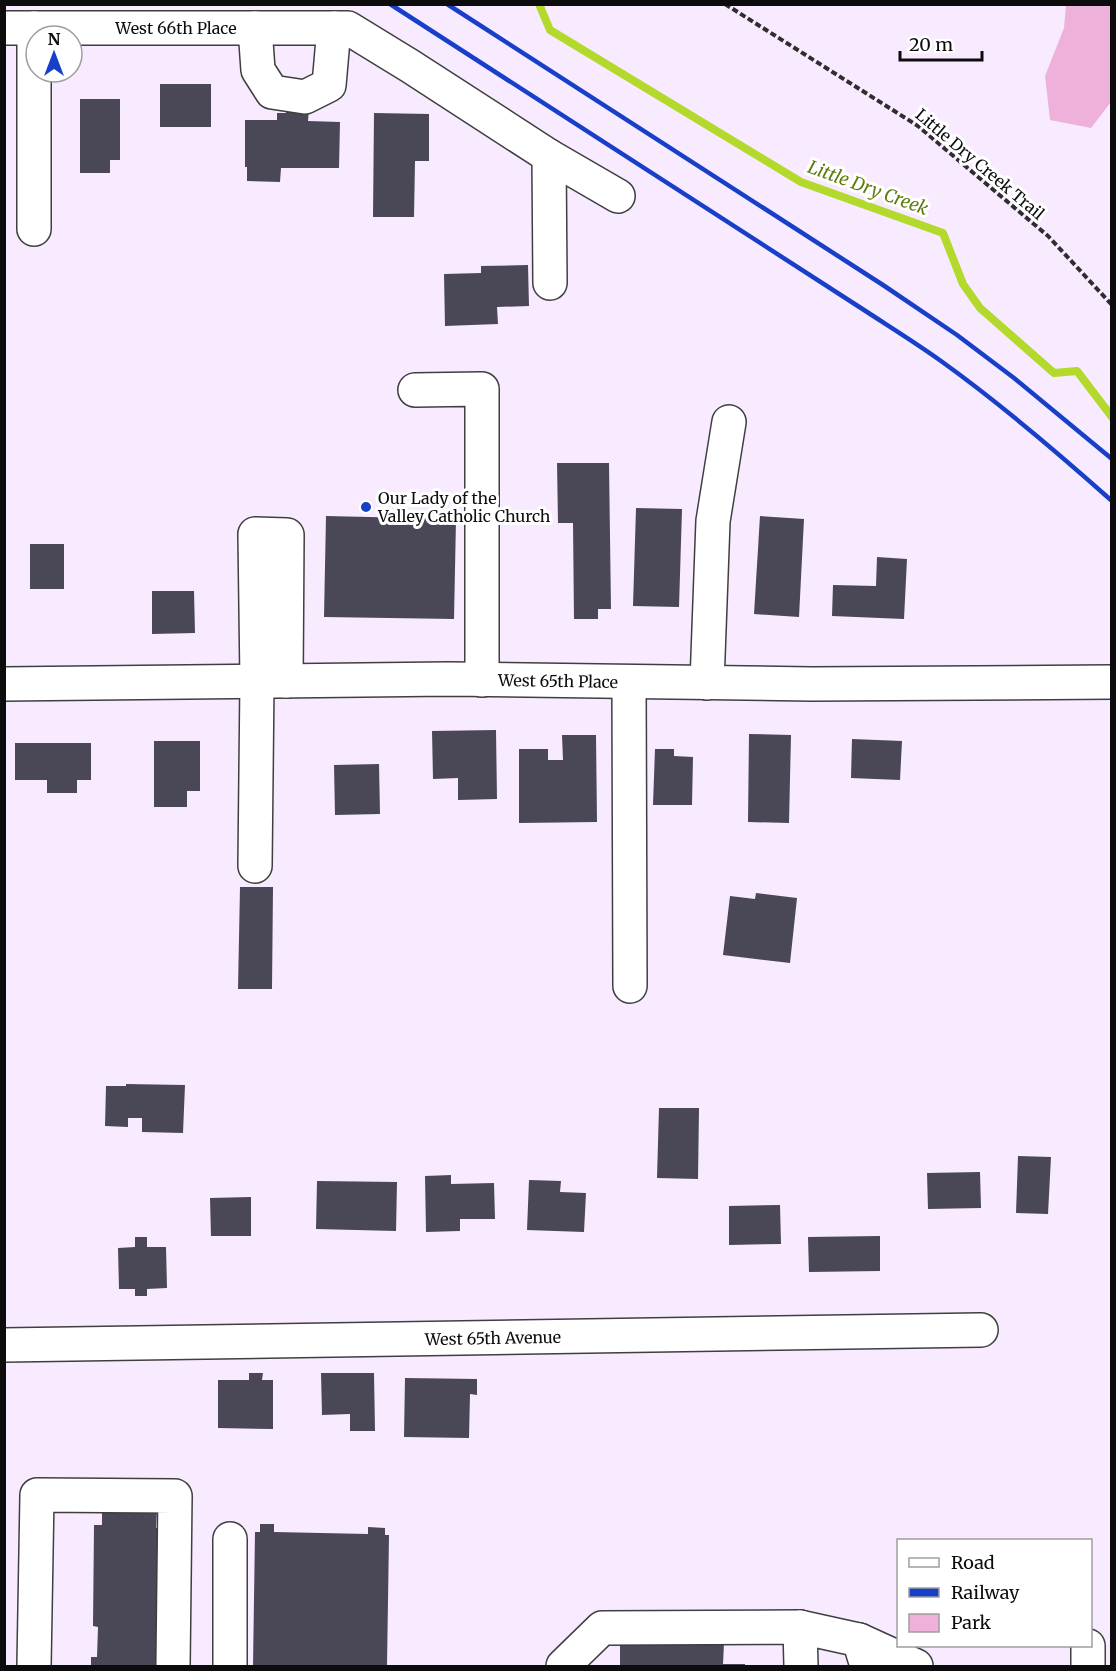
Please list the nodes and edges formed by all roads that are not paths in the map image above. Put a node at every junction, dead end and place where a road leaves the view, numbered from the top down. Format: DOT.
graph roads {
  1 [pos="19,28"];
  2 [pos="255,28"];
  3 [pos="341,28"];
  4 [pos="549,156"];
  5 [pos="618,196"];
  6 [pos="34,230"];
  7 [pos="550,283"];
  8 [pos="414,390"];
  9 [pos="729,422"];
  10 [pos="271,645"];
  11 [pos="482,680"];
  12 [pos="271,681"];
  13 [pos="629,682"];
  14 [pos="707,682"];
  15 [pos="1112,682"];
  16 [pos="4,684"];
  17 [pos="255,867"];
  18 [pos="630,986"];
  19 [pos="981,1330"];
  20 [pos="4,1346"];
  21 [pos="230,1539"];
  22 [pos="800,1627"];
  23 [pos="1088,1647"];
  24 [pos="863,1653"];
  25 [pos="34,1666"];
  26 [pos="173,1666"];
  27 [pos="230,1666"];
  28 [pos="563,1666"];
  29 [pos="801,1666"];
  30 [pos="916,1666"];
  31 [pos="1088,1666"];
  1 -- 2 [label="street, West 66th Place"];
  1 -- 6 [label="street"];
  2 -- 3 [label="street, West 66th Place"];
  2 -- 3 [label="street"];
  3 -- 4 [label="street"];
  4 -- 5 [label="street"];
  4 -- 7 [label="street"];
  8 -- 11 [label="street"];
  9 -- 14 [label="street"];
  10 -- 12 [label="street"];
  11 -- 12 [label="street, West 65th Place"];
  11 -- 13 [label="street, West 65th Place"];
  12 -- 16 [label="street, West 65th Place"];
  12 -- 17 [label="street"];
  13 -- 14 [label="street, West 65th Place"];
  13 -- 18 [label="street"];
  14 -- 15 [label="street, West 65th Place"];
  19 -- 20 [label="street, West 65th Avenue"];
  21 -- 27 [label="street"];
  22 -- 24 [label="street"];
  22 -- 28 [label="street"];
  22 -- 29 [label="street"];
  23 -- 31 [label="street"];
  24 -- 30 [label="street"];
  25 -- 26 [label="street"];
}
